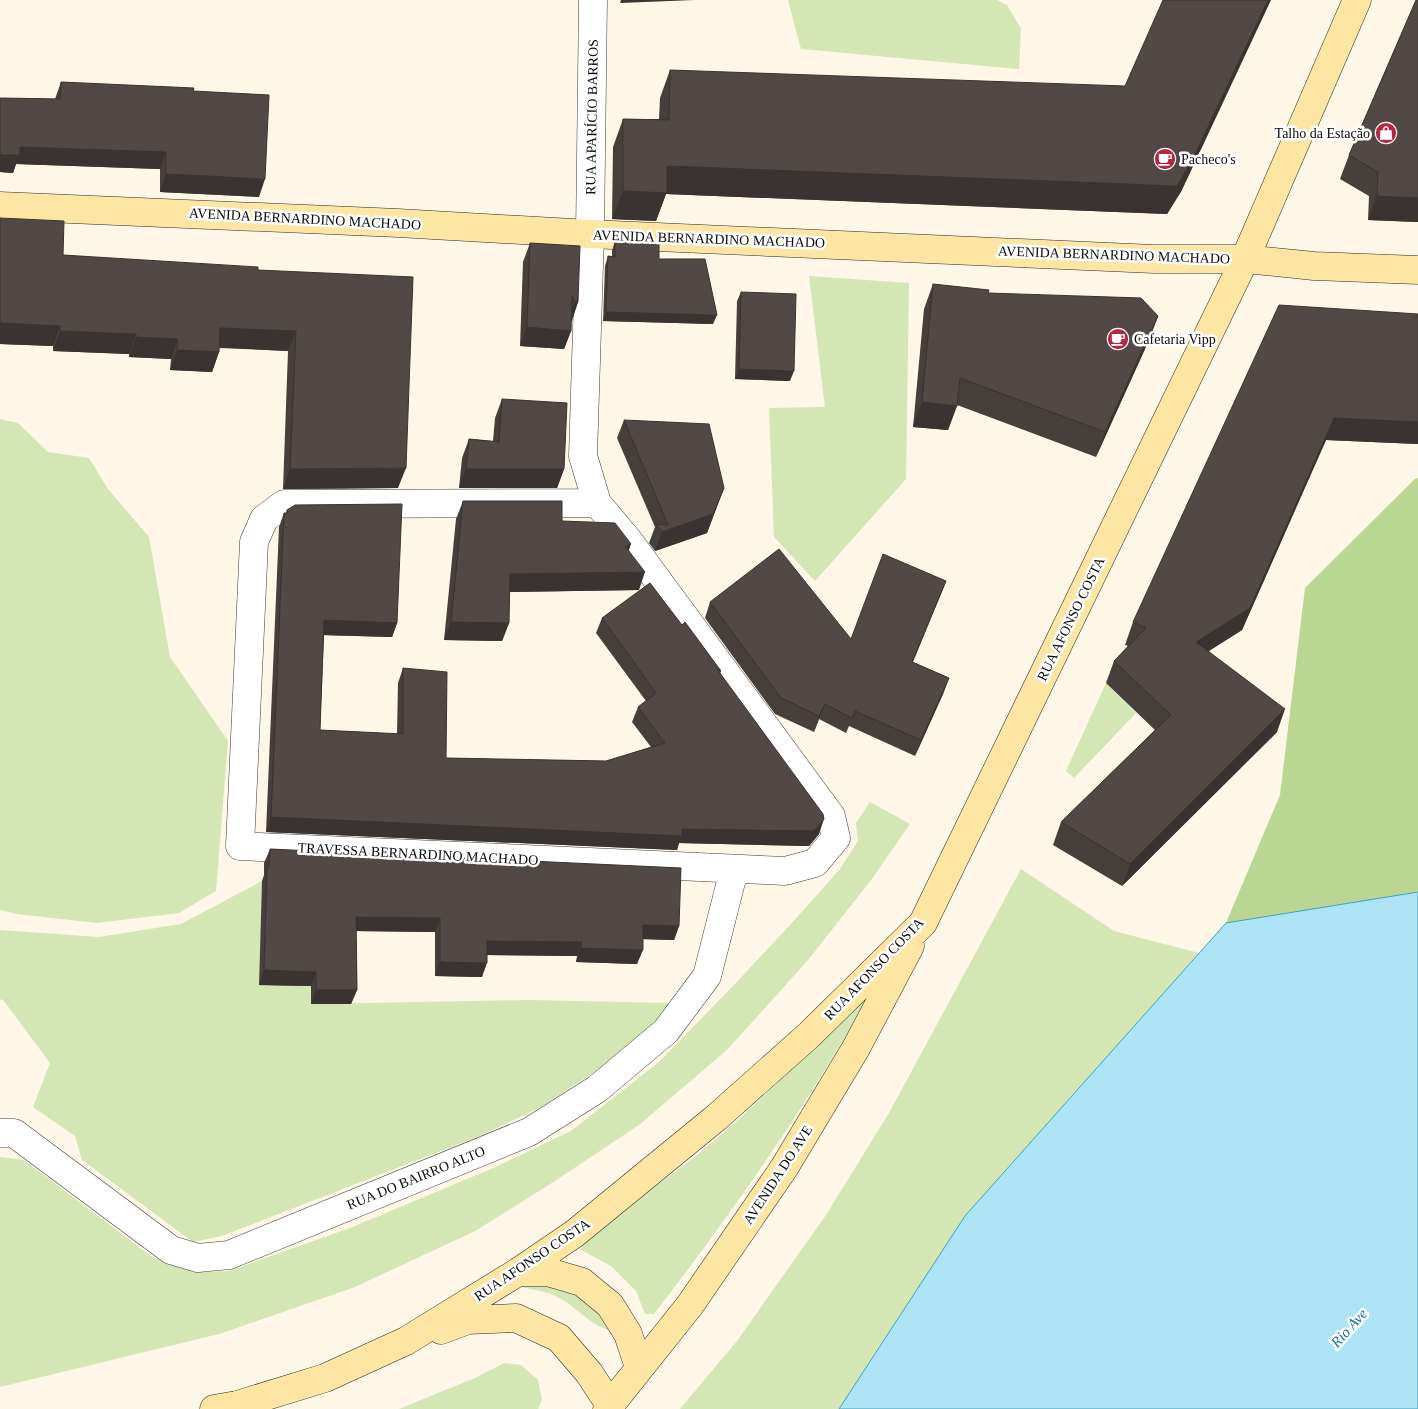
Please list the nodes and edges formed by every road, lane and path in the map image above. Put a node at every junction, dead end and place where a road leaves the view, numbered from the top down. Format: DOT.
graph roads {
  1 [pos="593,0"];
  2 [pos="1357,0"];
  3 [pos="0,206"];
  4 [pos="590,234"];
  5 [pos="1245,260"];
  6 [pos="1418,270"];
  7 [pos="597,503"];
  8 [pos="734,870"];
  9 [pos="923,923"];
  10 [pos="0,1133"];
  11 [pos="518,1272"];
  12 [pos="406,1341"];
  13 [pos="639,1368"];
  14 [pos="608,1407"];
  15 [pos="214,1409"];
  1 -- 4 [label="street, RUA APARÍCIO BARROS"];
  2 -- 5 [label="street, RUA AFONSO COSTA"];
  3 -- 4 [label="street, AVENIDA BERNARDINO MACHADO"];
  4 -- 5 [label="street, AVENIDA BERNARDINO MACHADO"];
  4 -- 7 [label="street, TRAVESSA BERNARDINO MACHADO"];
  5 -- 6 [label="street, AVENIDA BERNARDINO MACHADO"];
  5 -- 9 [label="street, RUA AFONSO COSTA"];
  7 -- 8 [label="street, TRAVESSA BERNARDINO MACHADO"];
  7 -- 8 [label="street, TRAVESSA BERNARDINO MACHADO"];
  8 -- 10 [label="street, RUA DO BAIRRO ALTO"];
  9 -- 11 [label="street, RUA AFONSO COSTA"];
  9 -- 13 [label="street, AVENIDA DO AVE"];
  11 -- 12 [label="street, RUA AFONSO COSTA"];
  11 -- 13 [label="street"];
  12 -- 14 [label="street"];
  12 -- 15 [label="street, RUA AFONSO COSTA"];
  13 -- 14 [label="street, AVENIDA DO AVE"];
}
